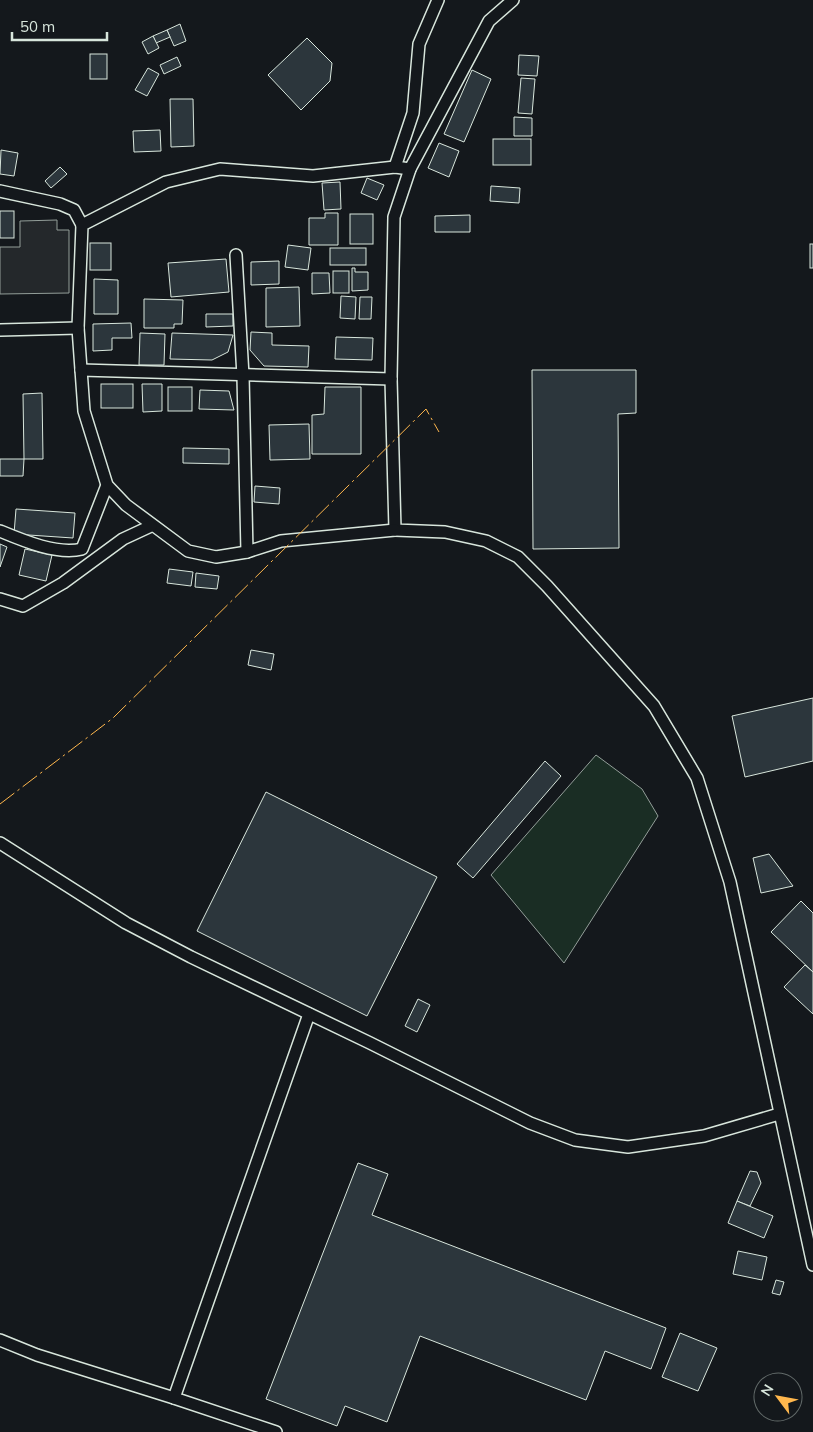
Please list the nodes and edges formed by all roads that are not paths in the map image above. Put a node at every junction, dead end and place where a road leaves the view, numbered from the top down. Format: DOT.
graph roads {
  1 [pos="438,0"];
  2 [pos="513,0"];
  3 [pos="394,167"];
  4 [pos="410,169"];
  5 [pos="0,191"];
  6 [pos="82,225"];
  7 [pos="236,254"];
  8 [pos="78,328"];
  9 [pos="0,330"];
  10 [pos="81,370"];
  11 [pos="243,376"];
  12 [pos="391,379"];
  13 [pos="107,485"];
  14 [pos="151,526"];
  15 [pos="395,530"];
  16 [pos="0,531"];
  17 [pos="247,552"];
  18 [pos="0,599"];
  19 [pos="0,843"];
  20 [pos="309,1014"];
  21 [pos="780,1114"];
  22 [pos="813,1265"];
  23 [pos="0,1340"];
  24 [pos="174,1398"];
  25 [pos="276,1432"];
  1 -- 3 [label="street"];
  2 -- 4 [label="street"];
  3 -- 4 [label="street"];
  3 -- 6 [label="street"];
  4 -- 12 [label="street"];
  5 -- 6 [label="street"];
  6 -- 8 [label="street"];
  7 -- 11 [label="street"];
  8 -- 9 [label="street"];
  8 -- 10 [label="street"];
  10 -- 11 [label="street"];
  10 -- 13 [label="street"];
  11 -- 12 [label="street"];
  11 -- 17 [label="street"];
  12 -- 15 [label="street"];
  13 -- 14 [label="street"];
  13 -- 16 [label="street"];
  14 -- 17 [label="street"];
  14 -- 18 [label="street"];
  15 -- 17 [label="street"];
  15 -- 21 [label="street"];
  19 -- 20 [label="street"];
  20 -- 21 [label="street"];
  20 -- 24 [label="street"];
  21 -- 22 [label="street"];
  23 -- 24 [label="street"];
  24 -- 25 [label="street"];
}
